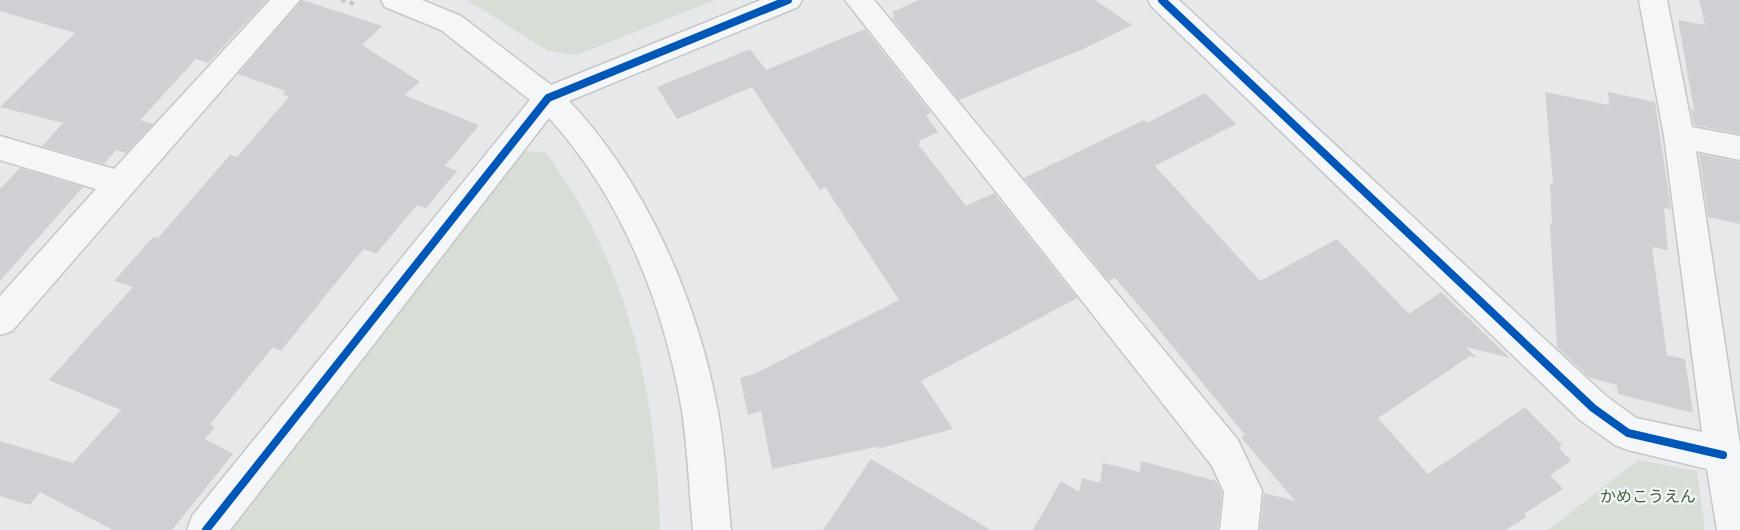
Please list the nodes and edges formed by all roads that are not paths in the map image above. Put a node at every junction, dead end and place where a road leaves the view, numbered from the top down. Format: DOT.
graph roads {
  1 [pos="286,0"];
  2 [pos="395,0"];
  3 [pos="789,0"];
  4 [pos="859,0"];
  5 [pos="1162,0"];
  6 [pos="1653,0"];
  7 [pos="548,98"];
  8 [pos="1679,136"];
  9 [pos="0,148"];
  10 [pos="1740,148"];
  11 [pos="120,183"];
  12 [pos="0,320"];
  13 [pos="1723,455"];
  14 [pos="206,530"];
  15 [pos="712,530"];
  16 [pos="1239,530"];
  17 [pos="1736,530"];
  1 -- 11 [label="street"];
  2 -- 7 [label="street"];
  3 -- 7 [label="street"];
  4 -- 16 [label="street"];
  5 -- 13 [label="street"];
  6 -- 8 [label="street"];
  7 -- 14 [label="street"];
  7 -- 15 [label="street"];
  8 -- 10 [label="street"];
  8 -- 13 [label="street"];
  9 -- 11 [label="street"];
  11 -- 12 [label="street"];
  13 -- 17 [label="street"];
}
